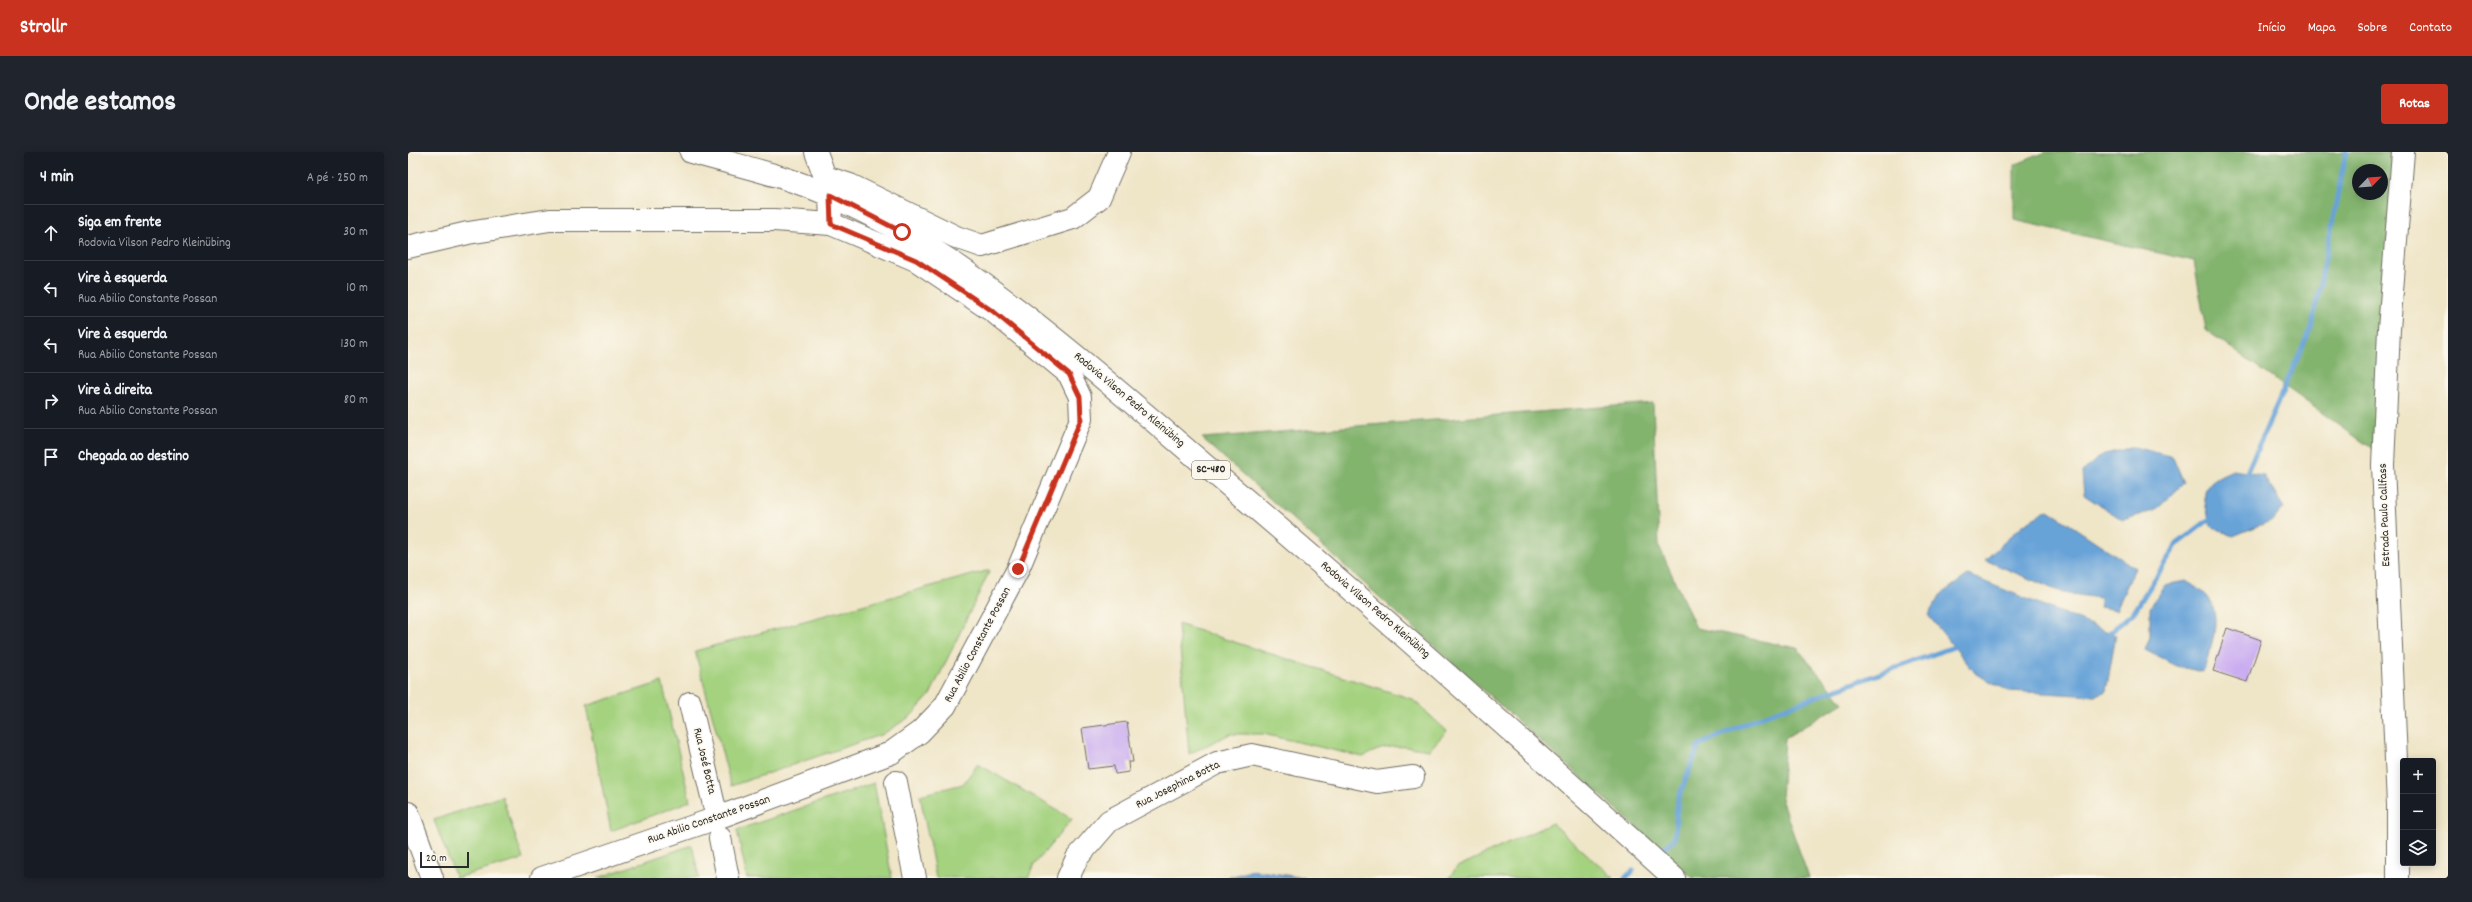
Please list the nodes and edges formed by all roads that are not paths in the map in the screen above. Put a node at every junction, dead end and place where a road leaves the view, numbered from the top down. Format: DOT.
graph roads {
  1 [pos="691,152"];
  2 [pos="816,152"];
  3 [pos="1119,152"];
  4 [pos="2403,152"];
  5 [pos="827,186"];
  6 [pos="831,224"];
  7 [pos="408,247"];
  8 [pos="690,703"];
  9 [pos="1413,777"];
  10 [pos="896,782"];
  11 [pos="408,813"];
  12 [pos="718,828"];
  13 [pos="432,878"];
  14 [pos="542,878"];
  15 [pos="728,878"];
  16 [pos="915,878"];
  17 [pos="1068,878"];
  18 [pos="1674,878"];
  19 [pos="2398,878"];
  1 -- 5 [label="street, Rodovia Vilson Pedro Kleinübing / SC-480"];
  2 -- 5 [label="street"];
  3 -- 5 [label="street"];
  4 -- 19 [label="street, Estrada Paulo Callfass"];
  5 -- 6 [label="street"];
  5 -- 18 [label="street, Rodovia Vilson Pedro Kleinübing / SC-480"];
  6 -- 7 [label="street, Rua Abilio Constante Possan"];
  6 -- 12 [label="street, Rua Abilio Constante Possan"];
  8 -- 12 [label="street, Rua José Botta"];
  9 -- 17 [label="street, Rua Josephina Botta"];
  10 -- 16 [label="street"];
  11 -- 13 [label="street"];
  12 -- 14 [label="street, Rua Abilio Constante Possan"];
  12 -- 15 [label="street, Rua José Botta"];
}
